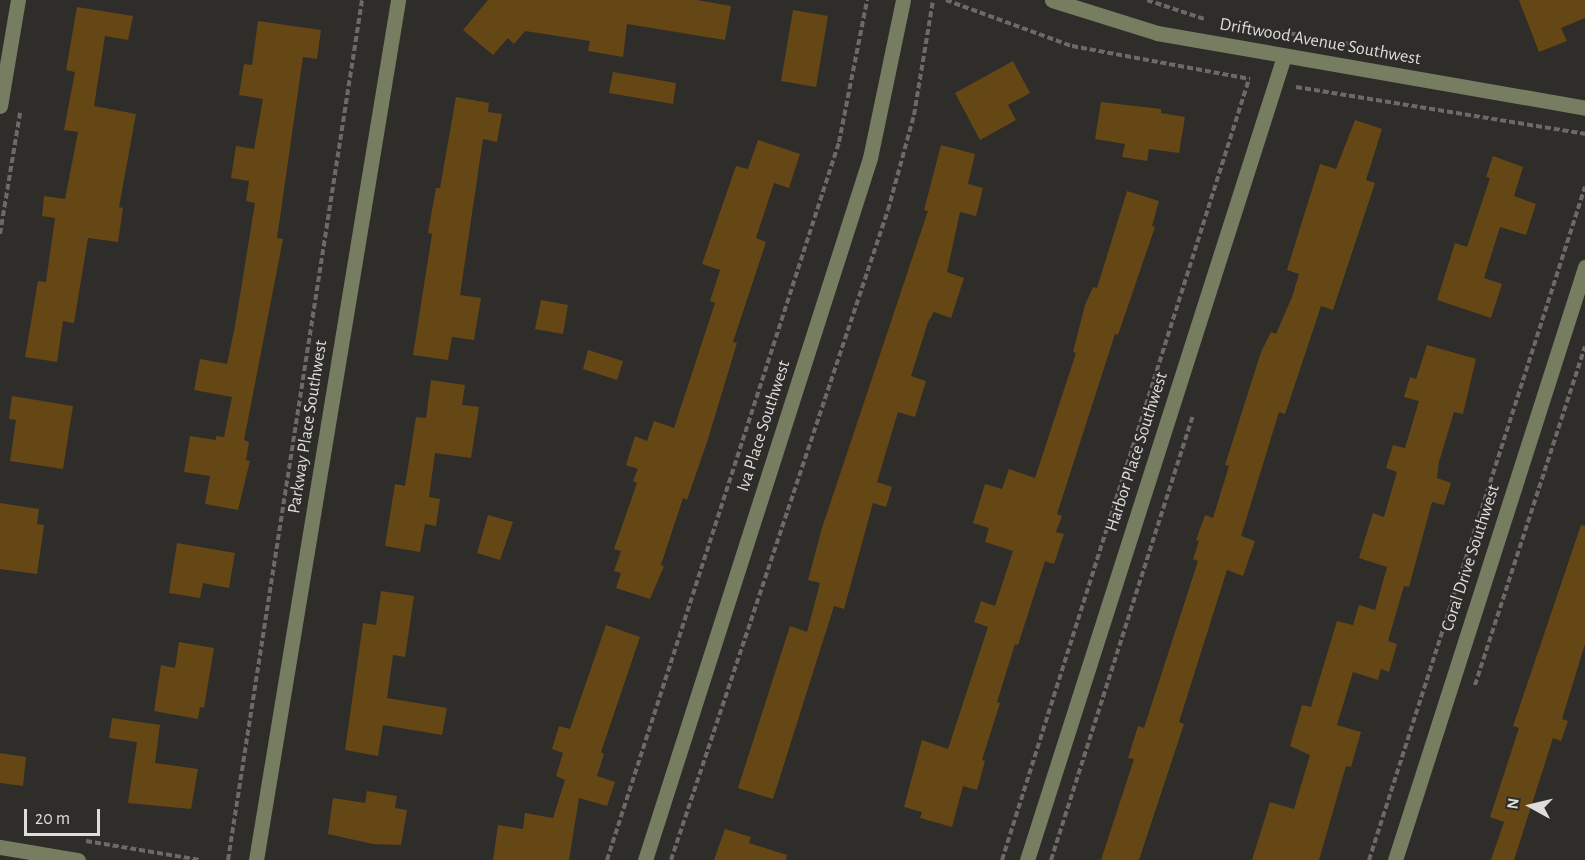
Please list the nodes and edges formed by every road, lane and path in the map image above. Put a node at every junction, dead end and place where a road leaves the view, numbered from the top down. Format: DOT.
graph roads {
  1 [pos="18,0"];
  2 [pos="362,0"];
  3 [pos="398,0"];
  4 [pos="867,0"];
  5 [pos="903,0"];
  6 [pos="933,0"];
  7 [pos="1052,0"];
  8 [pos="1284,56"];
  9 [pos="1249,79"];
  10 [pos="1298,87"];
  11 [pos="1294,98"];
  12 [pos="0,106"];
  13 [pos="1585,108"];
  14 [pos="1585,187"];
  15 [pos="1585,267"];
  16 [pos="1585,346"];
  17 [pos="1196,405"];
  18 [pos="1473,693"];
  19 [pos="83,840"];
  20 [pos="0,847"];
  21 [pos="78,860"];
  22 [pos="201,860"];
  23 [pos="228,860"];
  24 [pos="256,860"];
  25 [pos="607,860"];
  26 [pos="645,860"];
  27 [pos="671,860"];
  28 [pos="1002,860"];
  29 [pos="1027,860"];
  30 [pos="1051,860"];
  31 [pos="1369,860"];
  32 [pos="1395,860"];
  1 -- 12 [label="street"];
  2 -- 23 [label="path"];
  3 -- 24 [label="street, Parkway Place Southwest"];
  4 -- 25 [label="path"];
  5 -- 26 [label="street, Iva Place Southwest"];
  6 -- 27 [label="path"];
  7 -- 8 [label="street, Driftwood Avenue Southwest"];
  8 -- 13 [label="street, Driftwood Avenue Southwest"];
  8 -- 29 [label="street, Harbor Place Southwest"];
  9 -- 28 [label="path"];
  10 -- 11 [label="path"];
  14 -- 31 [label="path"];
  15 -- 32 [label="street, Coral Drive Southwest"];
  16 -- 18 [label="path"];
  17 -- 30 [label="path"];
  19 -- 22 [label="path"];
  20 -- 21 [label="street"];
}
